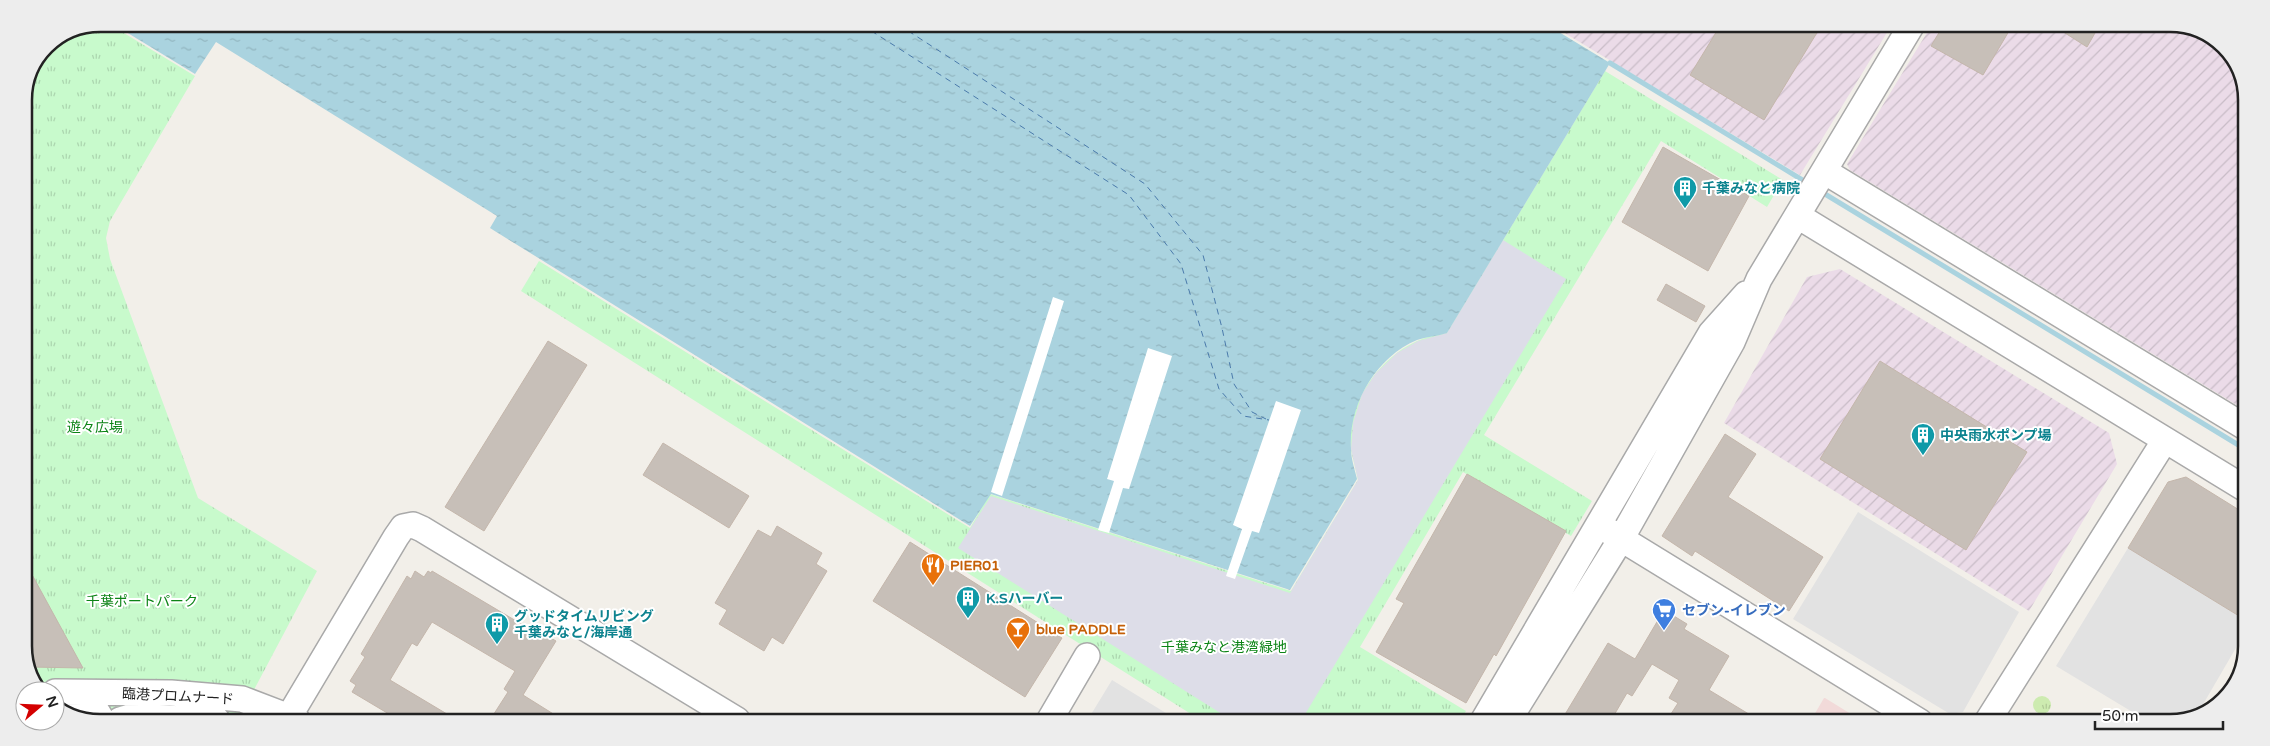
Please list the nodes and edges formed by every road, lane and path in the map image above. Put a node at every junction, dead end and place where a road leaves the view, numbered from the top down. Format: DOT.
graph roads {
  1 [pos="1906,32"];
  2 [pos="1813,191"];
  3 [pos="1759,279"];
  4 [pos="2238,423"];
  5 [pos="2166,440"];
  6 [pos="2238,484"];
  7 [pos="1600,525"];
  8 [pos="1621,539"];
  9 [pos="1087,656"];
  10 [pos="65,692"];
  11 [pos="65,695"];
  12 [pos="98,714"];
  13 [pos="282,714"];
  14 [pos="295,714"];
  15 [pos="727,714"];
  16 [pos="1053,714"];
  17 [pos="1486,714"];
  18 [pos="1512,714"];
  19 [pos="1907,714"];
  20 [pos="1992,714"];
  1 -- 2 [label="street"];
  2 -- 3 [label="street"];
  2 -- 4 [label="street"];
  2 -- 5 [label="street"];
  3 -- 7 [label="street"];
  3 -- 8 [label="street"];
  5 -- 6 [label="street"];
  5 -- 20 [label="street"];
  7 -- 8 [label="street"];
  7 -- 17 [label="street"];
  8 -- 18 [label="street"];
  8 -- 19 [label="street"];
  9 -- 16 [label="street"];
  10 -- 13 [label="street, 臨港プロムナード"];
  11 -- 12 [label="street"];
  14 -- 15 [label="street"];
}
